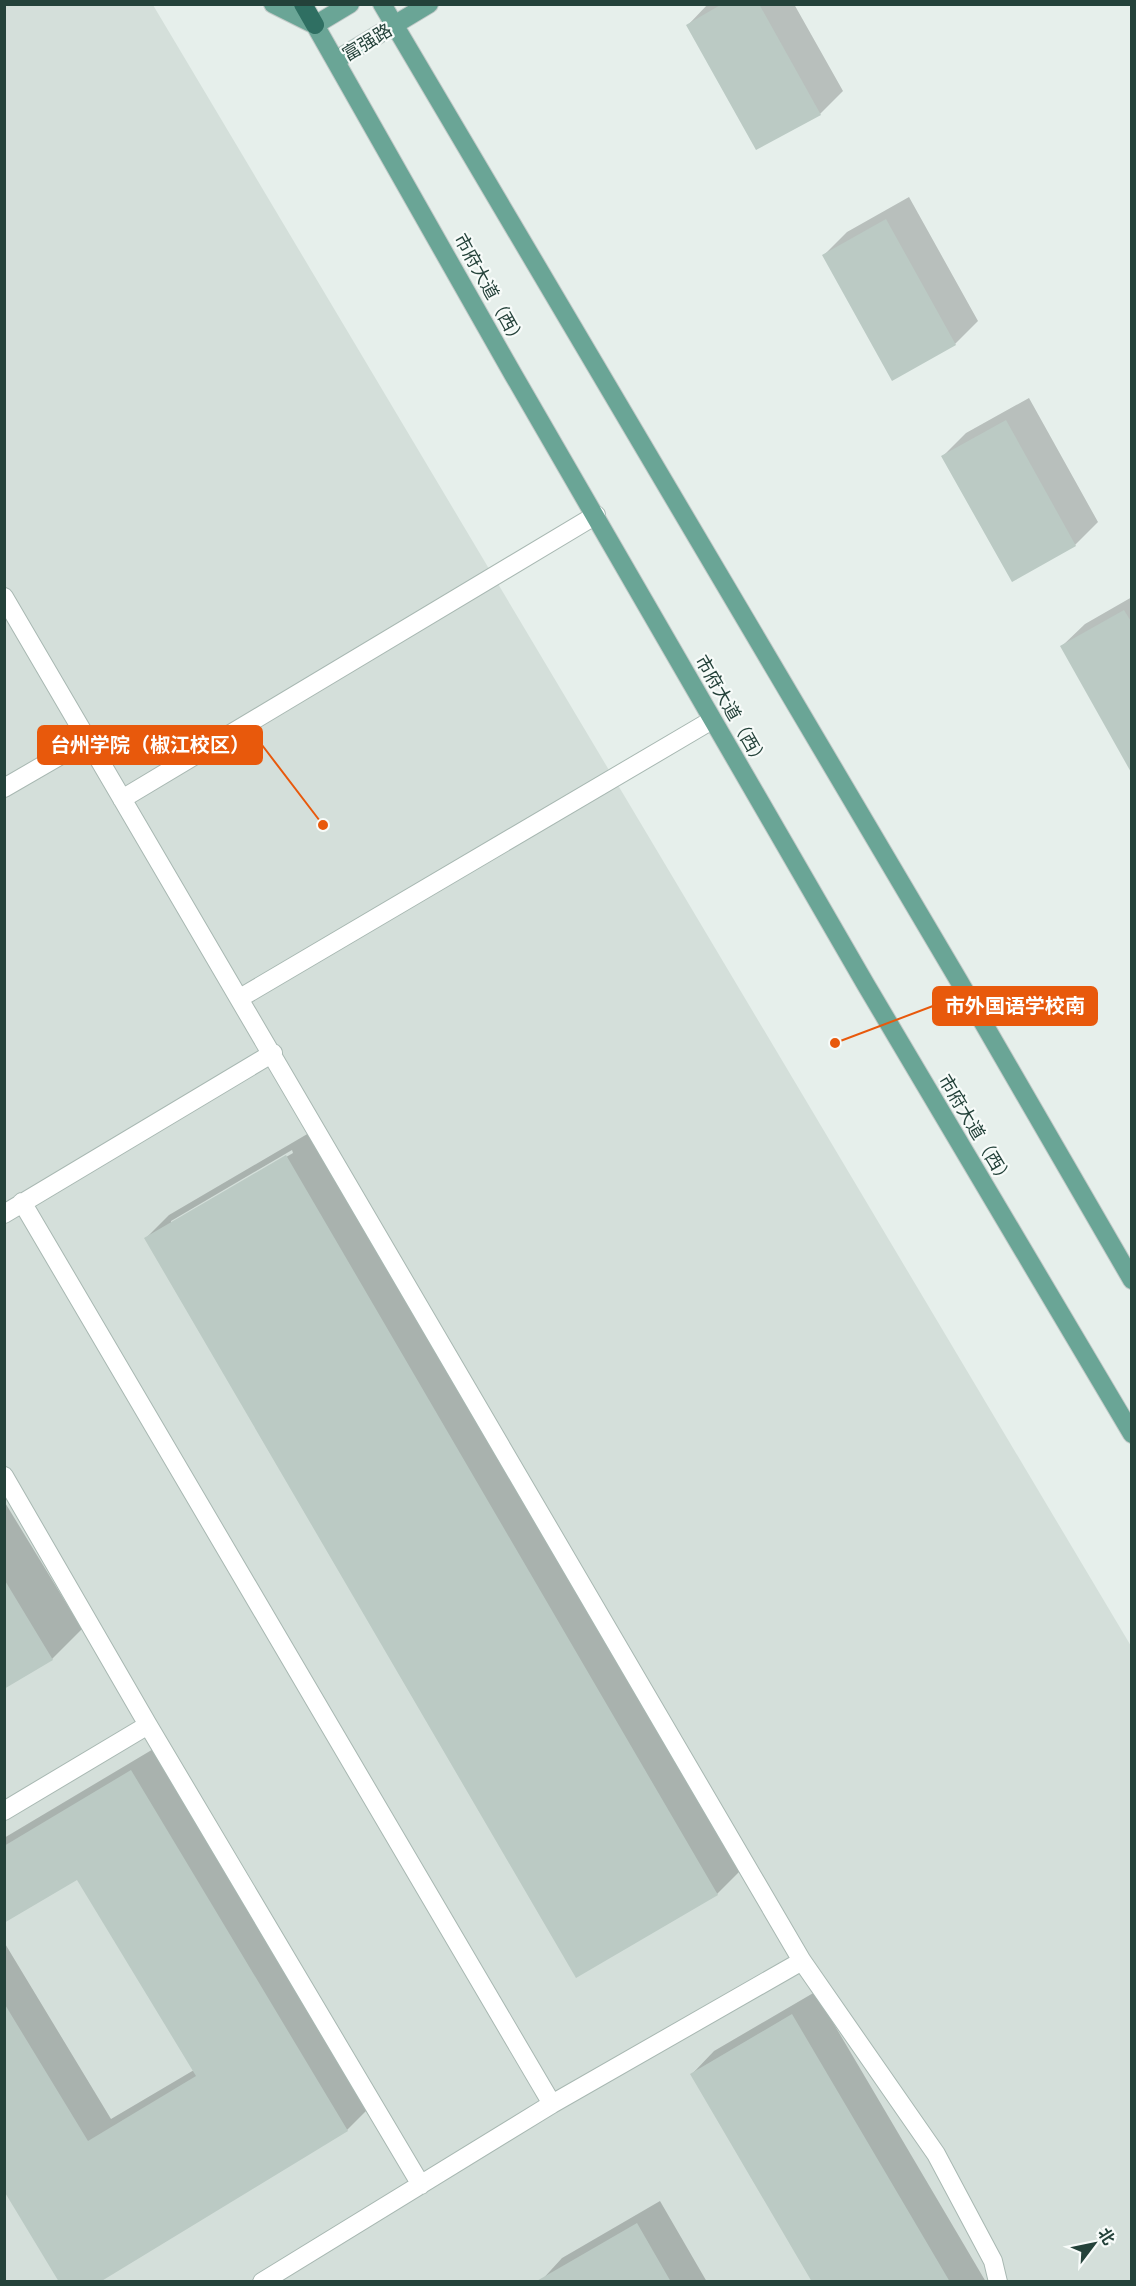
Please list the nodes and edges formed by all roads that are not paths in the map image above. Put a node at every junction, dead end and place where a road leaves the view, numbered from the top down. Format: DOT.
graph roads {
  1 [pos="273,4"];
  2 [pos="303,4"];
  3 [pos="350,4"];
  4 [pos="382,4"];
  5 [pos="429,4"];
  6 [pos="315,25"];
  7 [pos="394,25"];
  8 [pos="336,60"];
  9 [pos="596,515"];
  10 [pos="4,597"];
  11 [pos="712,720"];
  12 [pos="87,740"];
  13 [pos="4,789"];
  14 [pos="122,799"];
  15 [pos="240,998"];
  16 [pos="273,1053"];
  17 [pos="22,1202"];
  18 [pos="4,1214"];
  19 [pos="1131,1280"];
  20 [pos="1131,1434"];
  21 [pos="4,1476"];
  22 [pos="148,1725"];
  23 [pos="4,1811"];
  24 [pos="802,1961"];
  25 [pos="552,2104"];
  26 [pos="421,2184"];
  27 [pos="262,2282"];
  28 [pos="998,2282"];
  1 -- 6 [label="main road"];
  2 -- 6 [label="highway, 市府大道（西）"];
  3 -- 6 [label="main road"];
  4 -- 7 [label="main road"];
  5 -- 7 [label="main road, 富强路"];
  6 -- 8 [label="main road, 市府大道（西）"];
  7 -- 8 [label="main road, 富强路"];
  7 -- 19 [label="main road"];
  8 -- 9 [label="main road, 市府大道（西）"];
  9 -- 11 [label="main road, 市府大道（西）"];
  9 -- 14 [label="street"];
  10 -- 12 [label="street"];
  11 -- 15 [label="street"];
  11 -- 20 [label="main road, 市府大道（西）"];
  12 -- 13 [label="street"];
  12 -- 14 [label="street"];
  14 -- 15 [label="street"];
  15 -- 16 [label="street"];
  16 -- 17 [label="street"];
  16 -- 24 [label="street"];
  17 -- 18 [label="street"];
  17 -- 25 [label="street"];
  21 -- 22 [label="street"];
  22 -- 23 [label="street"];
  22 -- 26 [label="street"];
  24 -- 25 [label="street"];
  24 -- 28 [label="street"];
  25 -- 26 [label="street"];
  26 -- 27 [label="street"];
}
